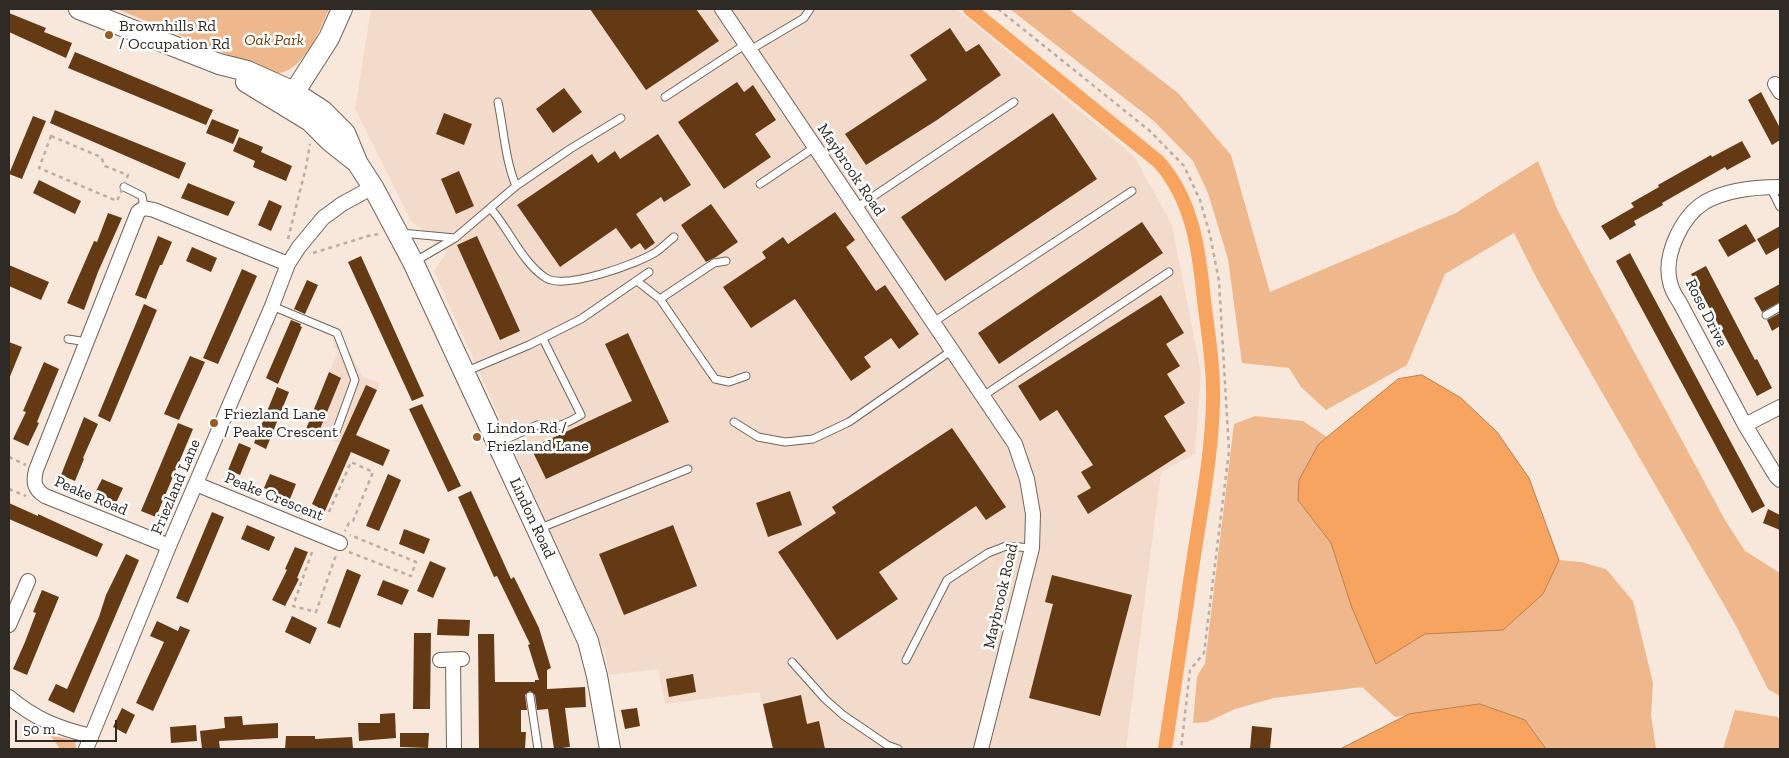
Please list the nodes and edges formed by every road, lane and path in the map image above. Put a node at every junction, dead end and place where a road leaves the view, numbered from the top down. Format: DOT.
graph roads {
  1 [pos="79,9"];
  2 [pos="342,9"];
  3 [pos="722,9"];
  4 [pos="810,9"];
  5 [pos="998,9"];
  6 [pos="748,47"];
  7 [pos="665,97"];
  8 [pos="290,99"];
  9 [pos="498,102"];
  10 [pos="1014,102"];
  11 [pos="621,118"];
  12 [pos="311,138"];
  13 [pos="815,147"];
  14 [pos="760,184"];
  15 [pos="516,186"];
  16 [pos="124,187"];
  17 [pos="373,187"];
  18 [pos="1775,187"];
  19 [pos="1132,190"];
  20 [pos="1780,207"];
  21 [pos="144,208"];
  22 [pos="856,208"];
  23 [pos="491,209"];
  24 [pos="398,233"];
  25 [pos="455,238"];
  26 [pos="674,238"];
  27 [pos="299,246"];
  28 [pos="726,261"];
  29 [pos="290,262"];
  30 [pos="413,262"];
  31 [pos="649,272"];
  32 [pos="1170,272"];
  33 [pos="637,280"];
  34 [pos="660,299"];
  35 [pos="272,306"];
  36 [pos="1780,307"];
  37 [pos="1766,315"];
  38 [pos="932,323"];
  39 [pos="68,339"];
  40 [pos="543,339"];
  41 [pos="87,342"];
  42 [pos="951,351"];
  43 [pos="464,372"];
  44 [pos="746,376"];
  45 [pos="982,396"];
  46 [pos="1780,407"];
  47 [pos="734,422"];
  48 [pos="1745,425"];
  49 [pos="336,432"];
  50 [pos="497,444"];
  51 [pos="9,457"];
  52 [pos="688,469"];
  53 [pos="36,470"];
  54 [pos="1780,480"];
  55 [pos="196,484"];
  56 [pos="537,529"];
  57 [pos="344,542"];
  58 [pos="170,546"];
  59 [pos="1032,548"];
  60 [pos="28,581"];
  61 [pos="9,625"];
  62 [pos="452,660"];
  63 [pos="906,660"];
  64 [pos="792,662"];
  65 [pos="530,696"];
  66 [pos="9,697"];
  67 [pos="91,736"];
  68 [pos="86,749"];
  69 [pos="454,749"];
  70 [pos="538,749"];
  71 [pos="610,749"];
  72 [pos="898,749"];
  73 [pos="981,749"];
  74 [pos="1181,749"];
  1 -- 8 [label="main road, Lindon Road"];
  2 -- 8 [label="main road"];
  3 -- 6 [label="street, Maybrook Road"];
  4 -- 6 [label="lane"];
  5 -- 74 [label="path"];
  6 -- 7 [label="lane"];
  6 -- 13 [label="street, Maybrook Road"];
  8 -- 17 [label="main road, Lindon Road"];
  9 -- 15 [label="lane"];
  10 -- 22 [label="lane"];
  11 -- 15 [label="lane"];
  12 -- 27 [label="path"];
  13 -- 14 [label="lane"];
  13 -- 22 [label="street, Maybrook Road"];
  15 -- 23 [label="lane"];
  16 -- 16 [label="path"];
  16 -- 21 [label="lane"];
  17 -- 24 [label="main road, Lindon Road"];
  17 -- 27 [label="street, Friezland Lane"];
  18 -- 20 [label="lane"];
  18 -- 48 [label="street, Rose Drive"];
  19 -- 38 [label="lane"];
  21 -- 29 [label="street"];
  21 -- 41 [label="street, Peake Road"];
  22 -- 38 [label="street, Maybrook Road"];
  23 -- 25 [label="lane"];
  23 -- 26 [label="lane"];
  24 -- 25 [label="lane"];
  24 -- 29 [label="path"];
  24 -- 30 [label="main road, Lindon Road"];
  25 -- 30 [label="lane"];
  27 -- 29 [label="street, Friezland Lane"];
  28 -- 34 [label="lane"];
  29 -- 35 [label="street, Friezland Lane"];
  30 -- 43 [label="main road, Lindon Road"];
  31 -- 33 [label="lane"];
  32 -- 45 [label="lane"];
  33 -- 34 [label="lane"];
  33 -- 40 [label="lane"];
  34 -- 44 [label="lane"];
  35 -- 49 [label="lane"];
  35 -- 55 [label="street, Friezland Lane"];
  36 -- 37 [label="lane"];
  38 -- 42 [label="street, Maybrook Road"];
  39 -- 41 [label="lane"];
  40 -- 43 [label="lane"];
  40 -- 50 [label="lane"];
  41 -- 53 [label="street, Peake Road"];
  42 -- 45 [label="street, Maybrook Road"];
  42 -- 47 [label="lane"];
  43 -- 50 [label="main road, Lindon Road"];
  45 -- 59 [label="street, Maybrook Road"];
  46 -- 48 [label="street"];
  48 -- 54 [label="street, Rose Drive"];
  50 -- 56 [label="main road, Lindon Road"];
  51 -- 53 [label="path"];
  52 -- 56 [label="lane"];
  53 -- 58 [label="street, Peake Road"];
  55 -- 57 [label="street, Peake Crescent"];
  55 -- 58 [label="street, Friezland Lane"];
  56 -- 71 [label="main road, Lindon Road"];
  57 -- 57 [label="path"];
  58 -- 67 [label="street, Friezland Lane"];
  59 -- 63 [label="lane"];
  59 -- 73 [label="street, Maybrook Road"];
  60 -- 61 [label="street"];
  62 -- 69 [label="street"];
  64 -- 72 [label="lane"];
  65 -- 70 [label="lane"];
  66 -- 67 [label="street"];
  67 -- 68 [label="street, Friezland Lane"];
}
